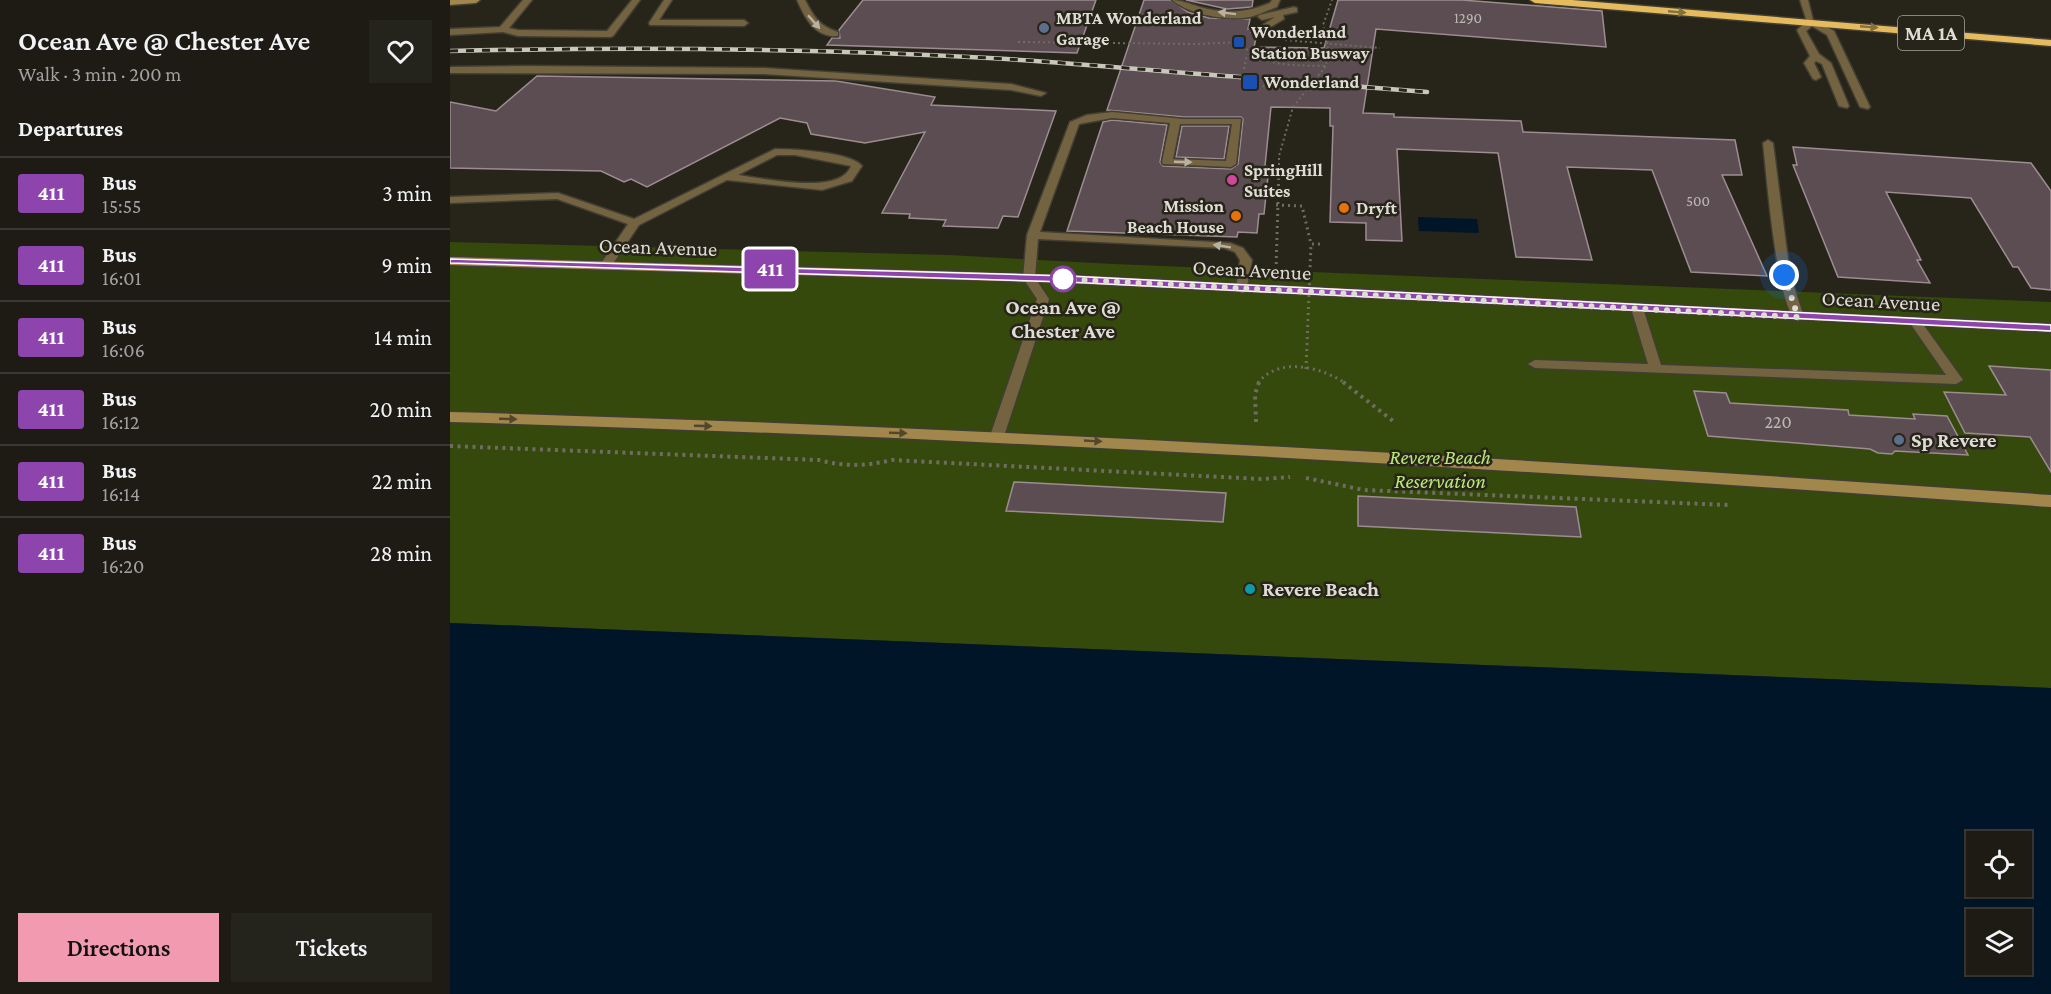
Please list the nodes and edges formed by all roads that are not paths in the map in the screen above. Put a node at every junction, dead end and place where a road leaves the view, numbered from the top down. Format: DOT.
graph roads {
  1 [pos="476,0"];
  2 [pos="528,0"];
  3 [pos="636,0"];
  4 [pos="668,0"];
  5 [pos="801,0"];
  6 [pos="1176,0"];
  7 [pos="1276,0"];
  8 [pos="1299,0"];
  9 [pos="1535,0"];
  10 [pos="1670,0"];
  11 [pos="1804,0"];
  12 [pos="450,2"];
  13 [pos="1294,10"];
  14 [pos="1810,17"];
  15 [pos="1891,18"];
  16 [pos="1250,19"];
  17 [pos="744,22"];
  18 [pos="503,29"];
  19 [pos="1257,31"];
  20 [pos="450,32"];
  21 [pos="835,34"];
  22 [pos="2051,43"];
  23 [pos="1815,56"];
  24 [pos="450,70"];
  25 [pos="1816,77"];
  26 [pos="1041,93"];
  27 [pos="1844,106"];
  28 [pos="1865,107"];
  29 [pos="1176,121"];
  30 [pos="1768,143"];
  31 [pos="725,177"];
  32 [pos="450,200"];
  33 [pos="635,223"];
  34 [pos="1033,235"];
  35 [pos="450,261"];
  36 [pos="606,265"];
  37 [pos="1029,278"];
  38 [pos="1242,288"];
  39 [pos="1637,308"];
  40 [pos="1798,317"];
  41 [pos="1916,322"];
  42 [pos="2051,328"];
  43 [pos="1535,364"];
  44 [pos="1656,369"];
  45 [pos="450,417"];
  46 [pos="997,436"];
  47 [pos="2051,501"];
  1 -- 12 [label="main road"];
  2 -- 18 [label="street"];
  3 -- 18 [label="street"];
  4 -- 17 [label="street"];
  5 -- 21 [label="street, one-way"];
  7 -- 6 [label="street, one-way"];
  8 -- 13 [label="street"];
  9 -- 14 [label="highway, MA 1A, one-way"];
  10 -- 14 [label="highway, MA 1A"];
  11 -- 14 [label="street"];
  13 -- 16 [label="street"];
  13 -- 19 [label="street"];
  14 -- 15 [label="highway, MA 1A"];
  14 -- 22 [label="highway, MA 1A, one-way"];
  14 -- 23 [label="street"];
  14 -- 28 [label="street"];
  18 -- 20 [label="street"];
  23 -- 25 [label="street"];
  23 -- 27 [label="street"];
  24 -- 26 [label="street"];
  29 -- 29 [label="street, one-way"];
  29 -- 34 [label="street"];
  30 -- 40 [label="street"];
  31 -- 31 [label="street"];
  31 -- 33 [label="street"];
  32 -- 33 [label="street"];
  33 -- 36 [label="street"];
  34 -- 37 [label="street"];
  38 -- 34 [label="street, one-way"];
  35 -- 36 [label="main road, Ocean Avenue"];
  36 -- 37 [label="main road, Ocean Avenue"];
  37 -- 38 [label="main road, Ocean Avenue"];
  37 -- 46 [label="street"];
  38 -- 39 [label="main road, Ocean Avenue"];
  39 -- 40 [label="main road, Ocean Avenue"];
  39 -- 44 [label="street"];
  40 -- 41 [label="main road, Ocean Avenue"];
  41 -- 42 [label="main road, Ocean Avenue"];
  41 -- 44 [label="street"];
  43 -- 44 [label="street"];
  45 -- 46 [label="main road, one-way"];
  46 -- 47 [label="main road, one-way"];
}
